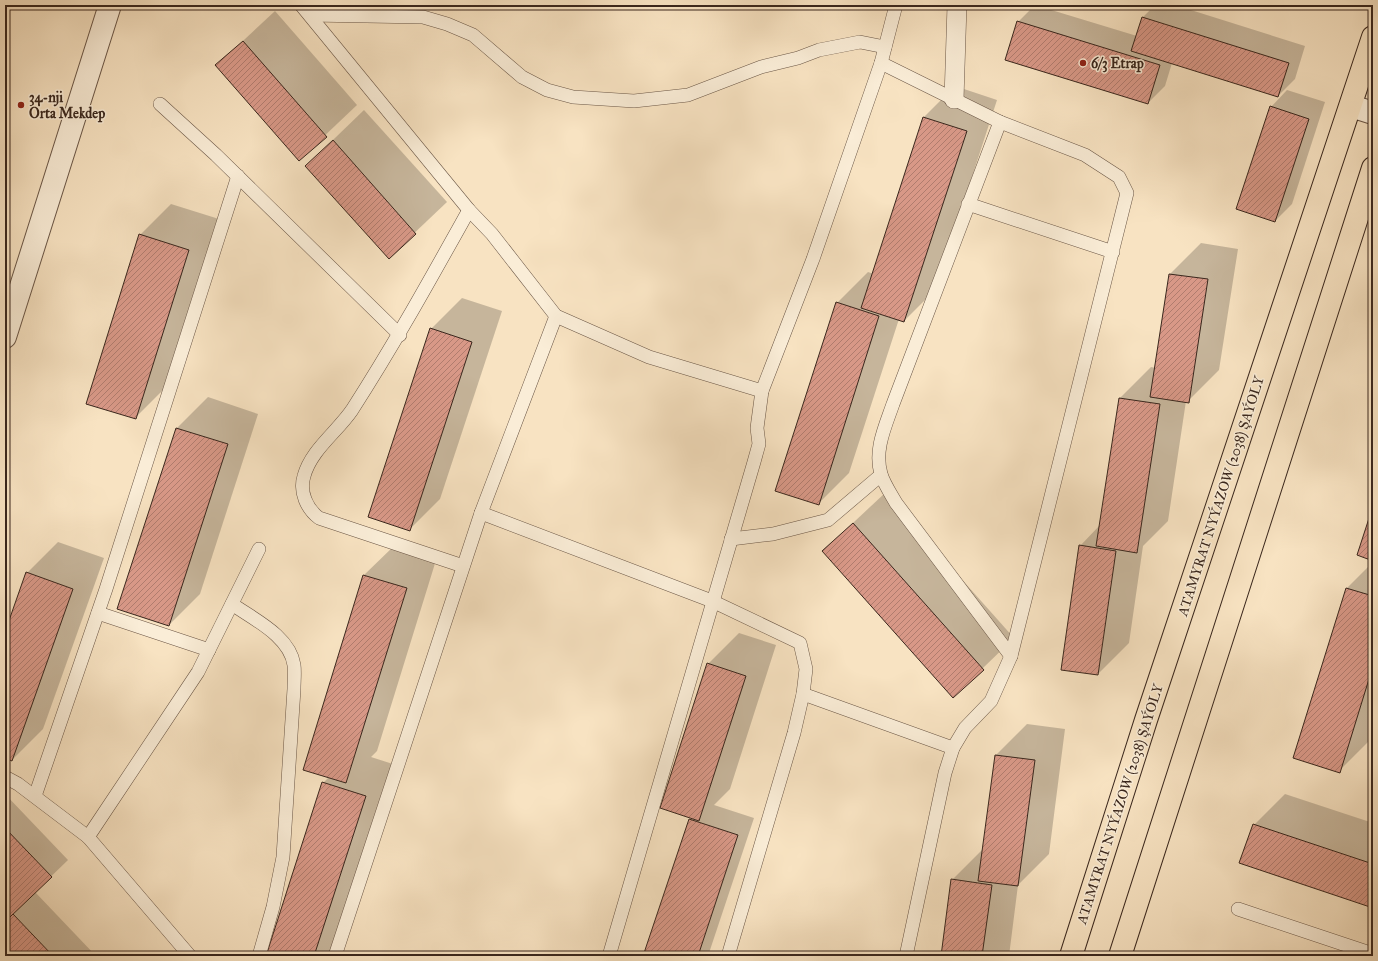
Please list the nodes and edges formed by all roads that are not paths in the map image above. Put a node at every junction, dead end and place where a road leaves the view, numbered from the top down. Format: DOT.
graph roads {
  1 [pos="110,5"];
  2 [pos="301,5"];
  3 [pos="896,5"];
  4 [pos="958,5"];
  5 [pos="310,15"];
  6 [pos="1373,37"];
  7 [pos="885,47"];
  8 [pos="881,63"];
  9 [pos="954,99"];
  10 [pos="160,104"];
  11 [pos="1350,106"];
  12 [pos="1373,113"];
  13 [pos="1000,122"];
  14 [pos="1373,168"];
  15 [pos="238,176"];
  16 [pos="968,204"];
  17 [pos="469,210"];
  18 [pos="1113,252"];
  19 [pos="556,316"];
  20 [pos="400,335"];
  21 [pos="5,337"];
  22 [pos="762,391"];
  23 [pos="881,475"];
  24 [pos="481,512"];
  25 [pos="731,539"];
  26 [pos="259,548"];
  27 [pos="463,566"];
  28 [pos="712,601"];
  29 [pos="232,604"];
  30 [pos="98,613"];
  31 [pos="209,650"];
  32 [pos="1011,656"];
  33 [pos="803,694"];
  34 [pos="953,748"];
  35 [pos="5,777"];
  36 [pos="35,796"];
  37 [pos="88,837"];
  38 [pos="1238,909"];
  39 [pos="1373,954"];
  40 [pos="190,956"];
  41 [pos="258,956"];
  42 [pos="335,956"];
  43 [pos="609,956"];
  44 [pos="728,956"];
  45 [pos="906,956"];
  46 [pos="1071,956"];
  47 [pos="1120,956"];
  1 -- 21 [label="street"];
  2 -- 5 [label="lane"];
  3 -- 7 [label="lane"];
  4 -- 9 [label="street"];
  5 -- 7 [label="lane"];
  5 -- 17 [label="lane"];
  6 -- 11 [label="main road, ATAMYRAT NYÝAZOW (2038) ŞAÝOLY"];
  7 -- 8 [label="lane"];
  8 -- 9 [label="lane"];
  8 -- 22 [label="lane"];
  9 -- 13 [label="lane"];
  10 -- 15 [label="lane"];
  11 -- 12 [label="street"];
  11 -- 46 [label="main road, ATAMYRAT NYÝAZOW (2038) ŞAÝOLY"];
  13 -- 16 [label="lane"];
  13 -- 18 [label="lane"];
  14 -- 47 [label="main road"];
  15 -- 20 [label="lane"];
  15 -- 30 [label="lane"];
  16 -- 18 [label="lane"];
  16 -- 23 [label="lane"];
  17 -- 19 [label="lane"];
  17 -- 20 [label="lane"];
  18 -- 32 [label="lane"];
  19 -- 22 [label="lane"];
  19 -- 24 [label="lane"];
  20 -- 27 [label="lane"];
  22 -- 25 [label="lane"];
  23 -- 25 [label="lane"];
  23 -- 32 [label="lane"];
  24 -- 27 [label="lane"];
  24 -- 28 [label="lane"];
  25 -- 28 [label="lane"];
  26 -- 29 [label="lane"];
  27 -- 42 [label="lane"];
  28 -- 33 [label="lane"];
  28 -- 43 [label="lane"];
  29 -- 31 [label="lane"];
  29 -- 41 [label="lane"];
  30 -- 31 [label="lane"];
  30 -- 36 [label="lane"];
  31 -- 37 [label="lane"];
  32 -- 34 [label="lane"];
  33 -- 34 [label="lane"];
  33 -- 44 [label="lane"];
  34 -- 45 [label="lane"];
  35 -- 36 [label="lane"];
  36 -- 37 [label="lane"];
  37 -- 40 [label="lane"];
  38 -- 39 [label="lane"];
}
